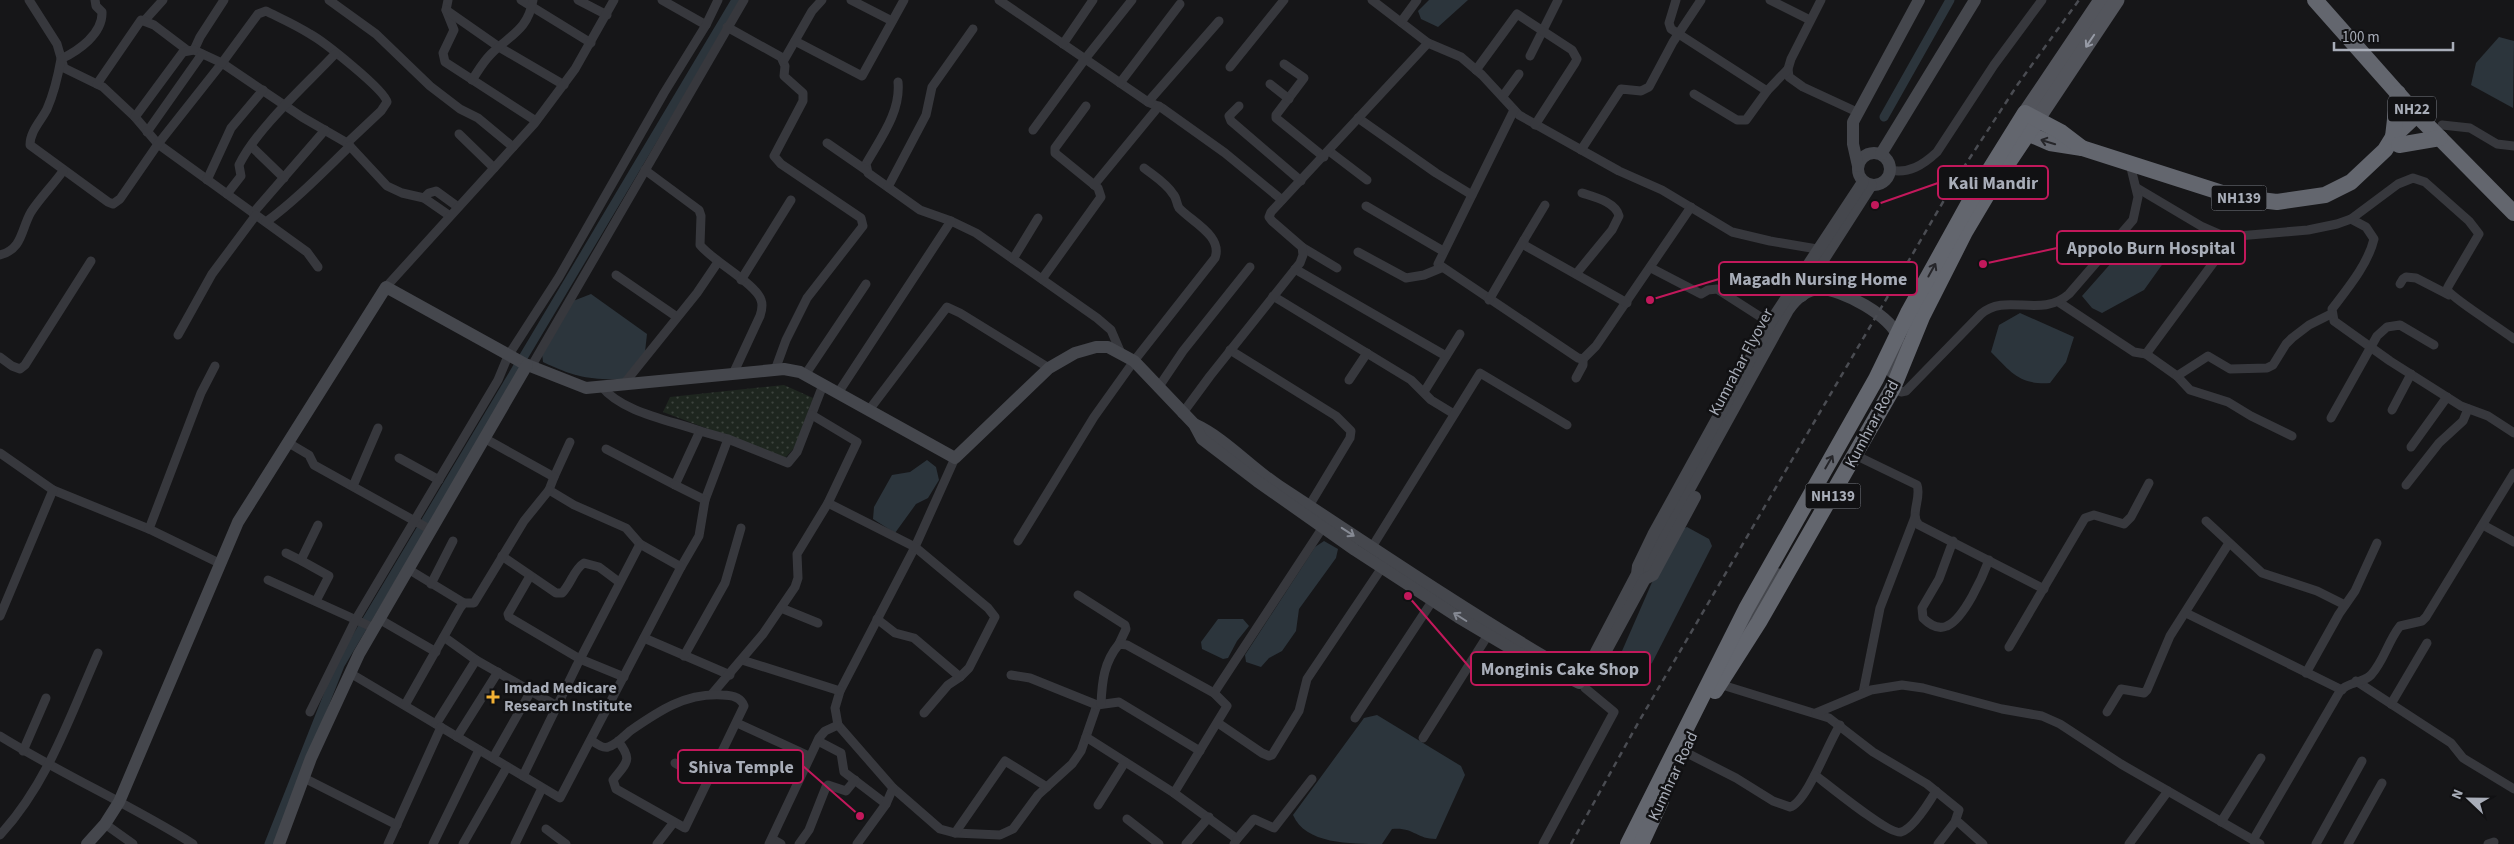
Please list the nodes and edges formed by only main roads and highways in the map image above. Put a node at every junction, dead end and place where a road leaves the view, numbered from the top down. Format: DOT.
graph roads {
  1 [pos="1919,0"];
  2 [pos="1975,0"];
  3 [pos="2101,0"];
  4 [pos="2117,0"];
  5 [pos="2315,0"];
  6 [pos="2328,0"];
  7 [pos="2398,93"];
  8 [pos="2031,116"];
  9 [pos="2430,120"];
  10 [pos="2022,131"];
  11 [pos="2392,144"];
  12 [pos="2082,148"];
  13 [pos="1881,154"];
  14 [pos="1858,166"];
  15 [pos="1867,184"];
  16 [pos="2514,199"];
  17 [pos="2514,213"];
  18 [pos="1823,250"];
  19 [pos="1909,323"];
  20 [pos="528,366"];
  21 [pos="1194,424"];
  22 [pos="1325,523"];
  23 [pos="1385,563"];
  24 [pos="1644,571"];
  25 [pos="1731,654"];
  26 [pos="1583,681"];
  27 [pos="87,844"];
  28 [pos="279,844"];
  29 [pos="1628,844"];
  30 [pos="1641,844"];
  1 -- 14 [label="main road"];
  2 -- 13 [label="main road"];
  3 -- 8 [label="main road"];
  4 -- 8 [label="main road, one-way"];
  5 -- 7 [label="highway, NH22"];
  6 -- 9 [label="highway, NH22"];
  7 -- 9 [label="highway, NH22"];
  7 -- 11 [label="highway"];
  8 -- 10 [label="highway, Kumhrar Road / NH139"];
  8 -- 12 [label="highway, NH139"];
  9 -- 11 [label="highway"];
  9 -- 11 [label="highway, NH139"];
  9 -- 16 [label="highway, NH22"];
  9 -- 17 [label="highway, NH22"];
  12 -- 10 [label="highway, NH139, one-way"];
  10 -- 19 [label="highway, Kumhrar Road / NH139"];
  11 -- 12 [label="highway, NH139"];
  13 -- 14 [label="main road"];
  13 -- 15 [label="main road"];
  14 -- 15 [label="main road"];
  15 -- 18 [label="main road"];
  18 -- 24 [label="main road"];
  18 -- 24 [label="main road"];
  25 -- 19 [label="highway, NH139, one-way"];
  19 -- 25 [label="highway, Kumhrar Road / NH139"];
  20 -- 21 [label="main road"];
  20 -- 27 [label="main road"];
  20 -- 28 [label="main road"];
  21 -- 22 [label="main road"];
  21 -- 22 [label="main road"];
  22 -- 23 [label="main road"];
  22 -- 23 [label="main road, one-way"];
  23 -- 26 [label="main road"];
  26 -- 23 [label="main road, one-way"];
  24 -- 25 [label="main road, Kumrahar Flyover"];
  24 -- 26 [label="main road"];
  25 -- 29 [label="highway, Kumhrar Road / NH139"];
  25 -- 30 [label="highway, Kumhrar Road / NH139"];
}
